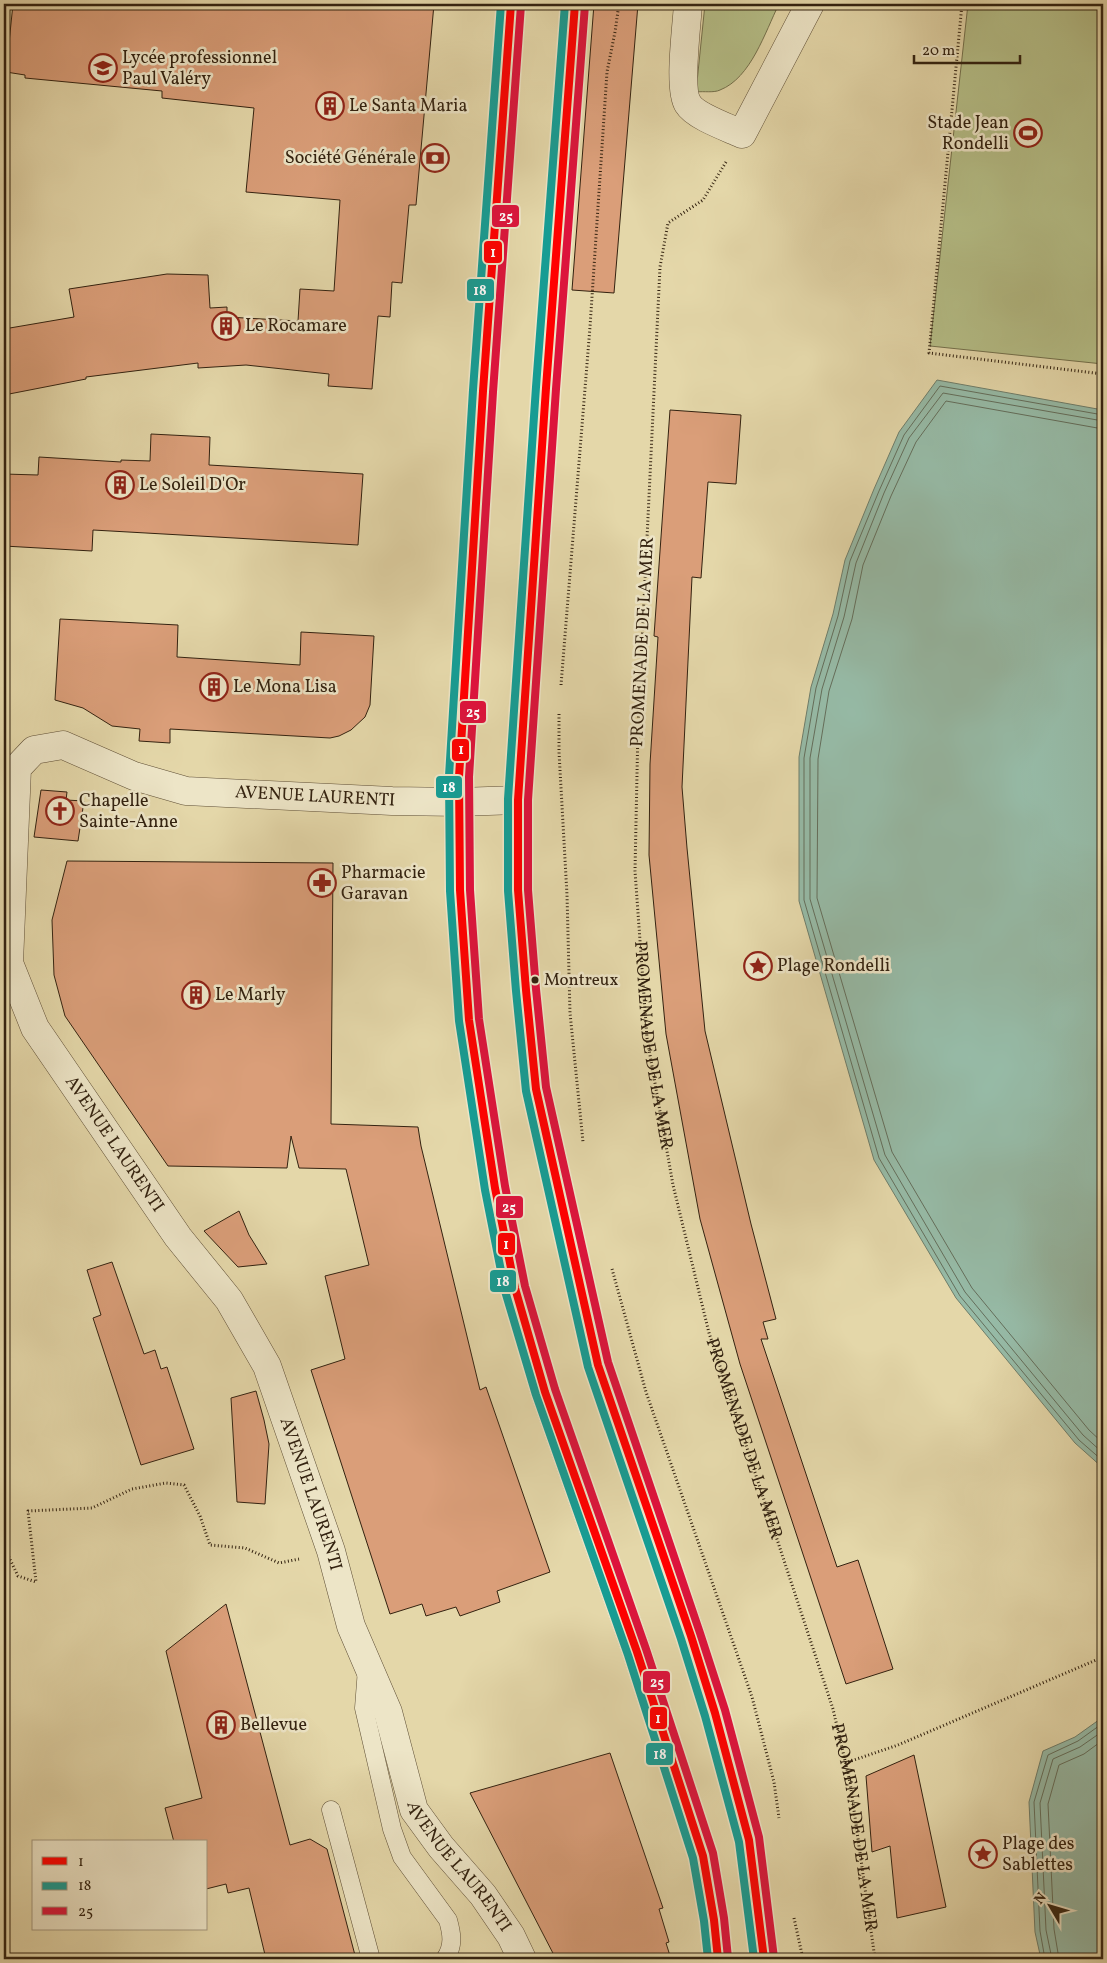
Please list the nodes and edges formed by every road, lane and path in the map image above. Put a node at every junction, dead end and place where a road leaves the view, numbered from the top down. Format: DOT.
graph roads {
  1 [pos="511,4"];
  2 [pos="575,4"];
  3 [pos="619,4"];
  4 [pos="688,4"];
  5 [pos="810,4"];
  6 [pos="962,4"];
  7 [pos="742,134"];
  8 [pos="1103,374"];
  9 [pos="560,690"];
  10 [pos="559,710"];
  11 [pos="518,800"];
  12 [pos="459,802"];
  13 [pos="6,964"];
  14 [pos="584,1148"];
  15 [pos="610,1262"];
  16 [pos="4,1547"];
  17 [pos="332,1551"];
  18 [pos="1103,1657"];
  19 [pos="368,1665"];
  20 [pos="845,1764"];
  21 [pos="330,1810"];
  22 [pos="780,1827"];
  23 [pos="793,1912"];
  24 [pos="372,1959"];
  25 [pos="445,1959"];
  26 [pos="522,1959"];
  27 [pos="718,1959"];
  28 [pos="764,1959"];
  29 [pos="803,1959"];
  30 [pos="875,1959"];
  1 -- 12 [label="main road"];
  2 -- 11 [label="main road"];
  3 -- 9 [label="path"];
  4 -- 7 [label="street"];
  5 -- 7 [label="street"];
  6 -- 8 [label="path"];
  7 -- 20 [label="path, PROMENADE DE LA MER"];
  10 -- 14 [label="path"];
  11 -- 12 [label="street, AVENUE LAURENTI"];
  11 -- 28 [label="main road"];
  12 -- 13 [label="street, AVENUE LAURENTI"];
  12 -- 27 [label="main road"];
  13 -- 17 [label="street, AVENUE LAURENTI"];
  15 -- 22 [label="path"];
  16 -- 17 [label="path"];
  17 -- 19 [label="street, AVENUE LAURENTI"];
  18 -- 20 [label="path"];
  19 -- 25 [label="lane"];
  19 -- 26 [label="street, AVENUE LAURENTI"];
  20 -- 30 [label="path, PROMENADE DE LA MER"];
  21 -- 24 [label="lane"];
  23 -- 29 [label="path"];
}
